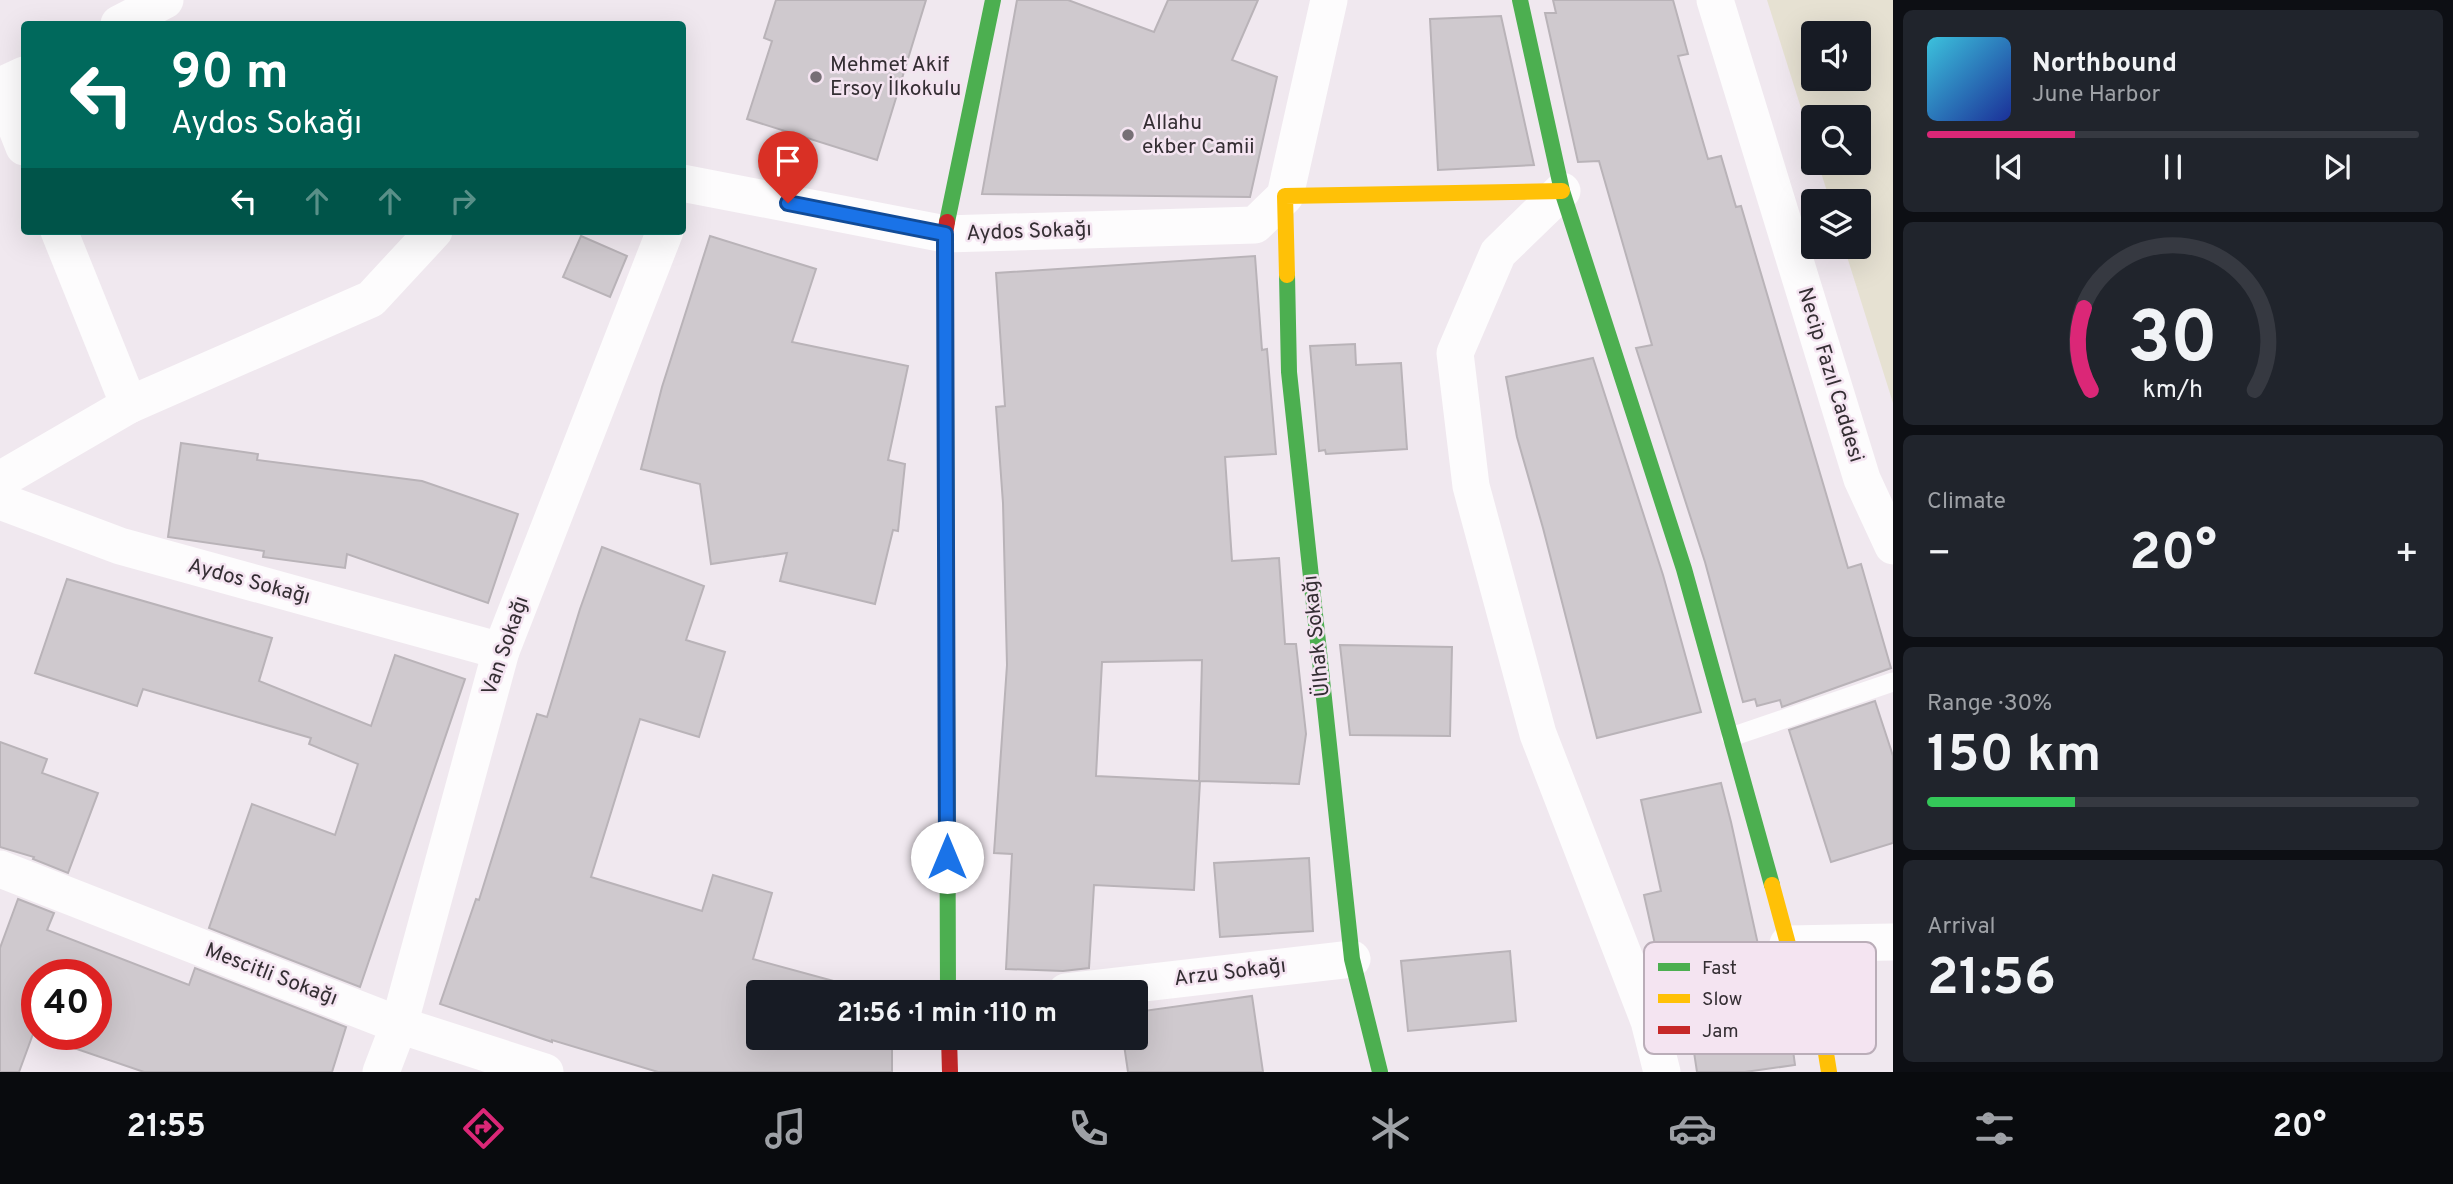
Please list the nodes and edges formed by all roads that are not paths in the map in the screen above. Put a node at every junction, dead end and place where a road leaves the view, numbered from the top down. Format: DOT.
graph roads {
  1 [pos="165,0"];
  2 [pos="993,0"];
  3 [pos="1329,0"];
  4 [pos="1520,0"];
  5 [pos="1715,0"];
  6 [pos="125,21"];
  7 [pos="21,76"];
  8 [pos="0,86"];
  9 [pos="21,139"];
  10 [pos="686,185"];
  11 [pos="1562,191"];
  12 [pos="1285,196"];
  13 [pos="945,234"];
  14 [pos="60,235"];
  15 [pos="430,235"];
  16 [pos="663,235"];
  17 [pos="129,405"];
  18 [pos="0,480"];
  19 [pos="0,501"];
  20 [pos="1893,546"];
  21 [pos="501,651"];
  22 [pos="1893,682"];
  23 [pos="1731,737"];
  24 [pos="0,869"];
  25 [pos="1787,942"];
  26 [pos="1352,959"];
  27 [pos="948,980"];
  28 [pos="1148,983"];
  29 [pos="1644,1008"];
  30 [pos="399,1025"];
  31 [pos="949,1050"];
  32 [pos="1657,1054"];
  33 [pos="1826,1054"];
  34 [pos="381,1072"];
  35 [pos="545,1072"];
  36 [pos="950,1072"];
  37 [pos="1380,1072"];
  38 [pos="1662,1072"];
  39 [pos="1829,1072"];
  1 -- 6 [label="street"];
  2 -- 13 [label="street"];
  3 -- 12 [label="street, Ülhak Sokağı"];
  4 -- 11 [label="street"];
  5 -- 20 [label="street, Necip Fazıl Caddesi"];
  7 -- 8 [label="street"];
  8 -- 9 [label="street"];
  10 -- 13 [label="street, Aydos Sokağı"];
  11 -- 12 [label="street"];
  11 -- 23 [label="street"];
  11 -- 29 [label="street"];
  12 -- 13 [label="street, Aydos Sokağı"];
  12 -- 26 [label="street, Ülhak Sokağı"];
  13 -- 27 [label="street"];
  14 -- 17 [label="street"];
  15 -- 17 [label="street"];
  16 -- 21 [label="street, Van Sokağı"];
  17 -- 18 [label="street"];
  19 -- 21 [label="street, Aydos Sokağı"];
  21 -- 30 [label="street, Van Sokağı"];
  22 -- 23 [label="lane"];
  23 -- 25 [label="street"];
  24 -- 30 [label="street, Mescitli Sokağı"];
  26 -- 28 [label="street, Arzu Sokağı"];
  26 -- 37 [label="street, Ülhak Sokağı"];
  30 -- 34 [label="street, Van Sokağı"];
  30 -- 35 [label="street, Mescitli Sokağı"];
  31 -- 36 [label="street"];
  32 -- 38 [label="street"];
  33 -- 39 [label="street"];
}
